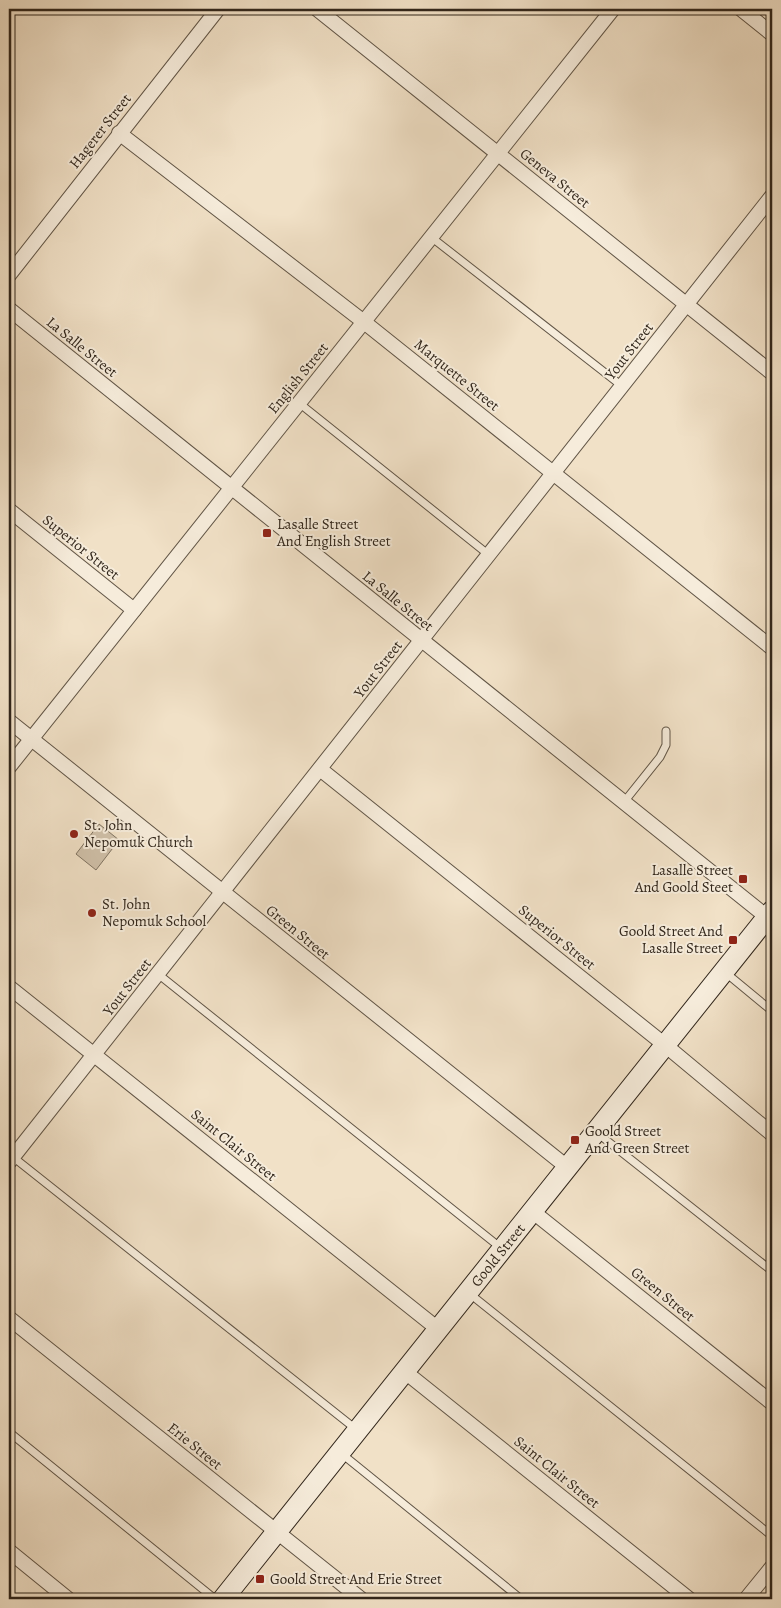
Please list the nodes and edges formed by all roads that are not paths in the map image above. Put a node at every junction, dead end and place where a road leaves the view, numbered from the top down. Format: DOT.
graph roads {
  1 [pos="218,9"];
  2 [pos="317,9"];
  3 [pos="613,9"];
  4 [pos="741,9"];
  5 [pos="772,34"];
  6 [pos="119,133"];
  7 [pos="498,154"];
  8 [pos="772,196"];
  9 [pos="432,237"];
  10 [pos="9,275"];
  11 [pos="687,304"];
  12 [pos="9,309"];
  13 [pos="364,322"];
  14 [pos="772,373"];
  15 [pos="622,386"];
  16 [pos="299,403"];
  17 [pos="553,473"];
  18 [pos="231,488"];
  19 [pos="9,510"];
  20 [pos="489,555"];
  21 [pos="134,610"];
  22 [pos="421,640"];
  23 [pos="772,648"];
  24 [pos="9,721"];
  25 [pos="666,730"];
  26 [pos="31,739"];
  27 [pos="9,767"];
  28 [pos="320,769"];
  29 [pos="624,802"];
  30 [pos="222,892"];
  31 [pos="770,914"];
  32 [pos="724,972"];
  33 [pos="158,974"];
  34 [pos="9,987"];
  35 [pos="772,1011"];
  36 [pos="665,1045"];
  37 [pos="94,1054"];
  38 [pos="596,1132"];
  39 [pos="772,1134"];
  40 [pos="11,1159"];
  41 [pos="567,1167"];
  42 [pos="532,1211"];
  43 [pos="502,1249"];
  44 [pos="772,1271"];
  45 [pos="467,1293"];
  46 [pos="9,1318"];
  47 [pos="438,1329"];
  48 [pos="404,1371"];
  49 [pos="772,1403"];
  50 [pos="357,1430"];
  51 [pos="9,1432"];
  52 [pos="340,1453"];
  53 [pos="276,1532"];
  54 [pos="772,1536"];
  55 [pos="9,1552"];
  56 [pos="772,1567"];
  57 [pos="68,1599"];
  58 [pos="215,1599"];
  59 [pos="223,1599"];
  60 [pos="361,1599"];
  61 [pos="521,1599"];
  62 [pos="689,1599"];
  63 [pos="746,1599"];
  1 -- 6 [label="street, Hagerer Street"];
  2 -- 7 [label="street, Geneva Street"];
  3 -- 7 [label="street, English Street"];
  4 -- 5 [label="street"];
  6 -- 10 [label="street, Hagerer Street"];
  6 -- 13 [label="street, Marquette Street"];
  7 -- 9 [label="street, English Street"];
  7 -- 11 [label="street, Geneva Street"];
  8 -- 11 [label="street, Yout Street"];
  9 -- 13 [label="street, English Street"];
  9 -- 15 [label="lane"];
  11 -- 14 [label="street, Geneva Street"];
  11 -- 15 [label="street, Yout Street"];
  12 -- 18 [label="street, La Salle Street"];
  13 -- 16 [label="street, English Street"];
  13 -- 17 [label="street, Marquette Street"];
  15 -- 17 [label="street, Yout Street"];
  16 -- 18 [label="street, English Street"];
  16 -- 20 [label="lane"];
  17 -- 20 [label="street, Yout Street"];
  17 -- 23 [label="street, Marquette Street"];
  18 -- 21 [label="street, English Street"];
  18 -- 22 [label="street, La Salle Street"];
  19 -- 21 [label="street, Superior Street"];
  20 -- 22 [label="street, Yout Street"];
  21 -- 26 [label="street, English Street"];
  22 -- 28 [label="street, Yout Street"];
  22 -- 29 [label="street, La Salle Street"];
  24 -- 26 [label="street, Green Street"];
  25 -- 29 [label="lane"];
  26 -- 27 [label="street, English Street"];
  26 -- 30 [label="street, Green Street"];
  28 -- 30 [label="street, Yout Street"];
  28 -- 36 [label="street, Superior Street"];
  29 -- 31 [label="street, La Salle Street"];
  30 -- 33 [label="street, Yout Street"];
  30 -- 41 [label="street, Green Street"];
  31 -- 32 [label="street, Goold Street"];
  32 -- 35 [label="lane"];
  32 -- 36 [label="street, Goold Street"];
  33 -- 37 [label="street, Yout Street"];
  33 -- 43 [label="lane"];
  34 -- 37 [label="street, Saint Clair Street"];
  36 -- 38 [label="street, Goold Street"];
  36 -- 39 [label="street, Superior Street"];
  37 -- 40 [label="street, Yout Street"];
  37 -- 47 [label="street, Saint Clair Street"];
  38 -- 41 [label="street, Goold Street"];
  38 -- 44 [label="lane"];
  40 -- 50 [label="lane"];
  41 -- 42 [label="street, Goold Street"];
  42 -- 43 [label="street, Goold Street"];
  42 -- 49 [label="street, Green Street"];
  43 -- 45 [label="street, Goold Street"];
  45 -- 47 [label="street, Goold Street"];
  45 -- 54 [label="lane"];
  46 -- 53 [label="street, Erie Street"];
  47 -- 48 [label="street, Goold Street"];
  48 -- 50 [label="street, Goold Street"];
  48 -- 62 [label="street, Saint Clair Street"];
  50 -- 52 [label="street, Goold Street"];
  51 -- 58 [label="lane"];
  52 -- 53 [label="street, Goold Street"];
  52 -- 61 [label="lane"];
  53 -- 59 [label="street, Goold Street"];
  53 -- 60 [label="street, Erie Street"];
  55 -- 57 [label="street"];
  56 -- 63 [label="street"];
}
